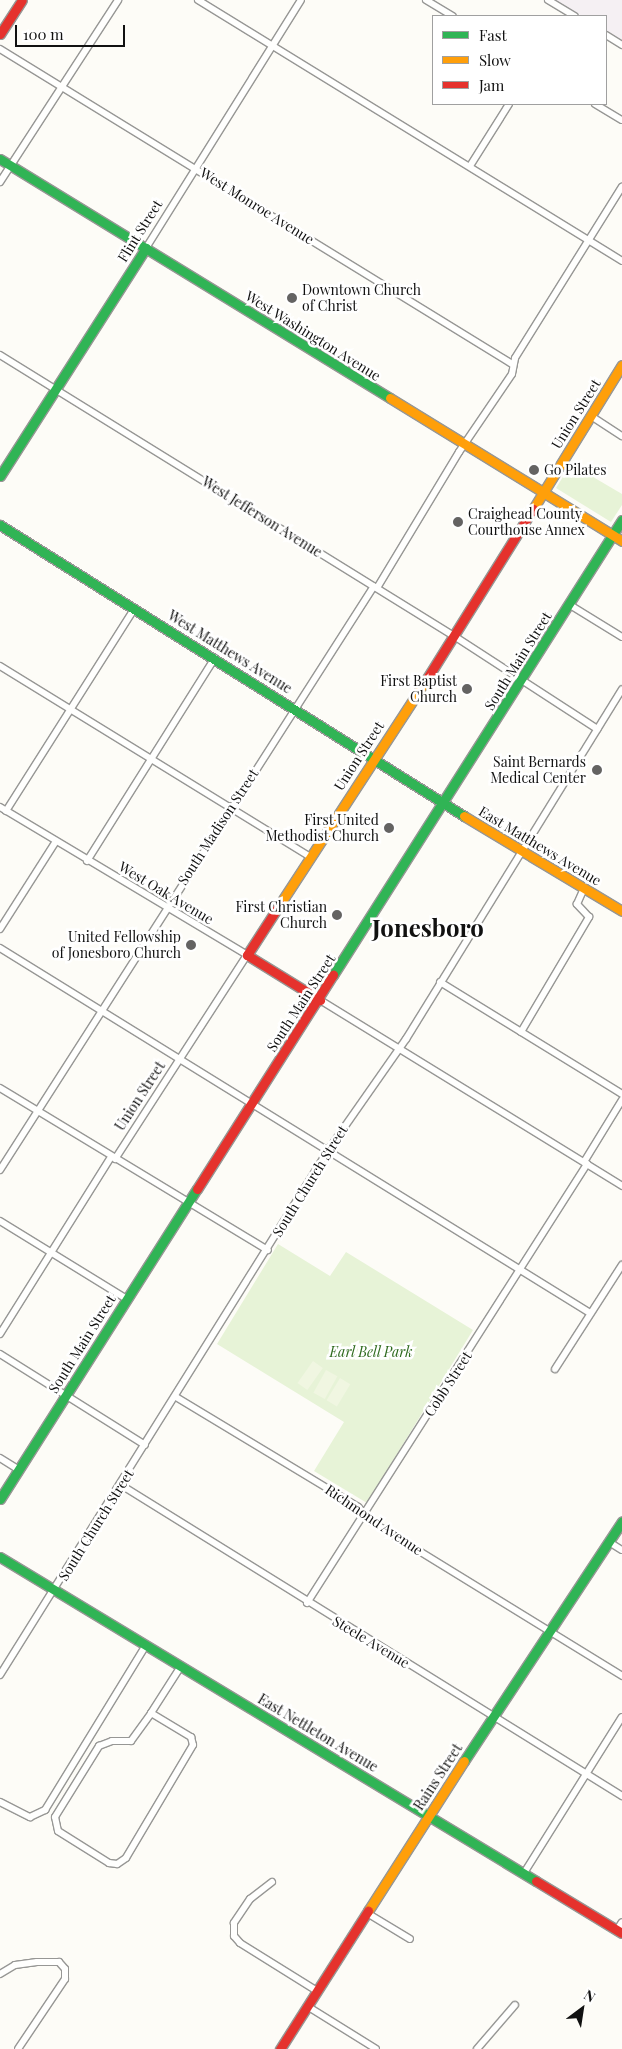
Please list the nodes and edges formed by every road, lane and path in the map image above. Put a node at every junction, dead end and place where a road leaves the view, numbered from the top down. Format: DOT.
graph roads {
  1 [pos="22,0"];
  2 [pos="118,0"];
  3 [pos="198,0"];
  4 [pos="301,0"];
  5 [pos="426,0"];
  6 [pos="548,0"];
  7 [pos="565,14"];
  8 [pos="451,15"];
  9 [pos="0,34"];
  10 [pos="607,36"];
  11 [pos="272,45"];
  12 [pos="622,45"];
  13 [pos="0,49"];
  14 [pos="62,87"];
  15 [pos="508,105"];
  16 [pos="597,105"];
  17 [pos="622,120"];
  18 [pos="0,159"];
  19 [pos="10,166"];
  20 [pos="470,166"];
  21 [pos="195,167"];
  22 [pos="0,182"];
  23 [pos="622,187"];
  24 [pos="588,240"];
  25 [pos="146,248"];
  26 [pos="622,261"];
  27 [pos="0,355"];
  28 [pos="512,364"];
  29 [pos="622,366"];
  30 [pos="55,388"];
  31 [pos="591,416"];
  32 [pos="622,436"];
  33 [pos="465,445"];
  34 [pos="0,476"];
  35 [pos="543,494"];
  36 [pos="622,520"];
  37 [pos="0,525"];
  38 [pos="612,535"];
  39 [pos="622,541"];
  40 [pos="375,587"];
  41 [pos="570,605"];
  42 [pos="134,609"];
  43 [pos="454,636"];
  44 [pos="622,637"];
  45 [pos="215,658"];
  46 [pos="0,666"];
  47 [pos="522,681"];
  48 [pos="622,689"];
  49 [pos="70,709"];
  50 [pos="295,709"];
  51 [pos="597,729"];
  52 [pos="151,758"];
  53 [pos="374,760"];
  54 [pos="444,804"];
  55 [pos="0,807"];
  56 [pos="232,808"];
  57 [pos="6,811"];
  58 [pos="56,841"];
  59 [pos="522,851"];
  60 [pos="310,857"];
  61 [pos="87,861"];
  62 [pos="584,888"];
  63 [pos="166,908"];
  64 [pos="622,912"];
  65 [pos="0,929"];
  66 [pos="0,948"];
  67 [pos="247,956"];
  68 [pos="440,982"];
  69 [pos="320,1000"];
  70 [pos="102,1010"];
  71 [pos="522,1032"];
  72 [pos="398,1048"];
  73 [pos="181,1059"];
  74 [pos="0,1088"];
  75 [pos="622,1094"];
  76 [pos="622,1100"];
  77 [pos="253,1103"];
  78 [pos="38,1112"];
  79 [pos="328,1149"];
  80 [pos="113,1158"];
  81 [pos="586,1163"];
  82 [pos="0,1170"];
  83 [pos="622,1186"];
  84 [pos="190,1202"];
  85 [pos="0,1221"];
  86 [pos="268,1250"];
  87 [pos="51,1252"];
  88 [pos="622,1265"];
  89 [pos="520,1270"];
  90 [pos="127,1299"];
  91 [pos="590,1313"];
  92 [pos="0,1334"];
  93 [pos="0,1354"];
  94 [pos="555,1369"];
  95 [pos="66,1395"];
  96 [pos="176,1397"];
  97 [pos="146,1445"];
  98 [pos="0,1458"];
  99 [pos="18,1470"];
  100 [pos="121,1485"];
  101 [pos="0,1499"];
  102 [pos="364,1514"];
  103 [pos="622,1521"];
  104 [pos="608,1542"];
  105 [pos="622,1550"];
  106 [pos="0,1558"];
  107 [pos="54,1591"];
  108 [pos="307,1603"];
  109 [pos="547,1632"];
  110 [pos="146,1645"];
  111 [pos="180,1666"];
  112 [pos="0,1675"];
  113 [pos="622,1676"];
  114 [pos="151,1713"];
  115 [pos="493,1716"];
  116 [pos="622,1717"];
  117 [pos="586,1773"];
  118 [pos="622,1796"];
  119 [pos="0,1802"];
  120 [pos="429,1816"];
  121 [pos="524,1873"];
  122 [pos="272,1882"];
  123 [pos="367,1913"];
  124 [pos="620,1929"];
  125 [pos="410,1939"];
  126 [pos="0,1974"];
  127 [pos="317,1991"];
  128 [pos="515,2005"];
  129 [pos="307,2006"];
  130 [pos="18,2049"];
  131 [pos="280,2049"];
  132 [pos="376,2049"];
  133 [pos="477,2049"];
  1 -- 9 [label="main road"];
  2 -- 14 [label="street"];
  3 -- 11 [label="street"];
  4 -- 11 [label="street, Flint Street"];
  5 -- 8 [label="street"];
  6 -- 7 [label="street"];
  10 -- 12 [label="street"];
  11 -- 20 [label="street"];
  11 -- 21 [label="street, Flint Street"];
  13 -- 14 [label="street, West Monroe Avenue"];
  14 -- 19 [label="street"];
  14 -- 21 [label="street, West Monroe Avenue"];
  15 -- 20 [label="street"];
  16 -- 17 [label="street"];
  18 -- 19 [label="main road, West Washington Avenue"];
  19 -- 22 [label="street"];
  19 -- 25 [label="main road, West Washington Avenue"];
  20 -- 24 [label="street"];
  21 -- 25 [label="street, Flint Street"];
  21 -- 28 [label="street, West Monroe Avenue"];
  23 -- 24 [label="street, South Madison Street"];
  24 -- 26 [label="street"];
  24 -- 28 [label="street, South Madison Street"];
  25 -- 30 [label="main road, Flint Street"];
  25 -- 33 [label="main road, West Washington Avenue"];
  27 -- 30 [label="street, West Jefferson Avenue"];
  28 -- 33 [label="street, South Madison Street"];
  29 -- 31 [label="main road, Union Street"];
  30 -- 34 [label="main road, Flint Street"];
  30 -- 40 [label="street, West Jefferson Avenue"];
  31 -- 32 [label="street"];
  31 -- 35 [label="main road, Union Street"];
  33 -- 35 [label="main road, West Washington Avenue"];
  33 -- 40 [label="street, South Madison Street"];
  35 -- 38 [label="main road, West Washington Avenue"];
  35 -- 43 [label="main road, Union Street"];
  36 -- 38 [label="main road, South Main Street"];
  37 -- 42 [label="main road, West Matthews Avenue"];
  38 -- 39 [label="main road, West Washington Avenue"];
  38 -- 41 [label="main road, South Main Street"];
  40 -- 43 [label="street, West Jefferson Avenue"];
  40 -- 50 [label="street, South Madison Street"];
  41 -- 44 [label="street"];
  41 -- 47 [label="main road, South Main Street"];
  42 -- 45 [label="main road, West Matthews Avenue"];
  42 -- 49 [label="street"];
  43 -- 47 [label="street, West Jefferson Avenue"];
  43 -- 53 [label="main road, Union Street"];
  45 -- 50 [label="main road, West Matthews Avenue"];
  45 -- 52 [label="street"];
  46 -- 49 [label="street"];
  47 -- 51 [label="street, West Jefferson Avenue"];
  47 -- 54 [label="main road, South Main Street"];
  48 -- 51 [label="street, South Church Street"];
  49 -- 52 [label="street"];
  49 -- 57 [label="street"];
  50 -- 53 [label="main road, West Matthews Avenue"];
  50 -- 56 [label="street, South Madison Street"];
  51 -- 59 [label="street, South Church Street"];
  52 -- 56 [label="street"];
  52 -- 61 [label="street"];
  53 -- 54 [label="main road, West Matthews Avenue"];
  53 -- 60 [label="main road, Union Street"];
  54 -- 59 [label="main road, East Matthews Avenue"];
  54 -- 69 [label="main road, South Main Street"];
  55 -- 57 [label="street, West Oak Avenue"];
  56 -- 60 [label="street"];
  56 -- 63 [label="street, South Madison Street"];
  57 -- 58 [label="street, West Oak Avenue"];
  58 -- 61 [label="street, West Oak Avenue"];
  58 -- 65 [label="street"];
  59 -- 62 [label="main road, East Matthews Avenue"];
  59 -- 68 [label="street, South Church Street"];
  60 -- 67 [label="main road, Union Street"];
  61 -- 63 [label="street, West Oak Avenue"];
  62 -- 64 [label="main road, East Matthews Avenue"];
  62 -- 71 [label="street"];
  63 -- 67 [label="street, West Oak Avenue"];
  63 -- 70 [label="street, South Madison Street"];
  66 -- 70 [label="street"];
  67 -- 69 [label="main road, West Oak Avenue"];
  67 -- 73 [label="street, Union Street"];
  68 -- 71 [label="street"];
  68 -- 72 [label="street, South Church Street"];
  69 -- 72 [label="street"];
  69 -- 77 [label="main road, South Main Street"];
  70 -- 73 [label="street"];
  70 -- 78 [label="street, South Madison Street"];
  71 -- 75 [label="street"];
  72 -- 79 [label="street, South Church Street"];
  72 -- 81 [label="street"];
  73 -- 77 [label="street"];
  73 -- 80 [label="street, Union Street"];
  74 -- 78 [label="street"];
  76 -- 81 [label="street, Cobb Street"];
  77 -- 79 [label="street"];
  77 -- 84 [label="main road, South Main Street"];
  78 -- 80 [label="street"];
  78 -- 82 [label="street, South Madison Street"];
  79 -- 86 [label="street, South Church Street"];
  79 -- 89 [label="street"];
  80 -- 84 [label="street"];
  80 -- 87 [label="street, Union Street"];
  81 -- 83 [label="street"];
  81 -- 89 [label="street, Cobb Street"];
  84 -- 86 [label="street"];
  84 -- 90 [label="main road, South Main Street"];
  85 -- 87 [label="street"];
  86 -- 96 [label="street, South Church Street"];
  87 -- 90 [label="street"];
  87 -- 92 [label="street, Union Street"];
  88 -- 91 [label="street"];
  89 -- 91 [label="street"];
  89 -- 102 [label="street, Cobb Street"];
  90 -- 95 [label="main road, South Main Street"];
  91 -- 94 [label="street"];
  93 -- 95 [label="street"];
  95 -- 97 [label="street"];
  95 -- 99 [label="main road, South Main Street"];
  96 -- 97 [label="street, South Church Street"];
  96 -- 102 [label="street, Richmond Avenue"];
  97 -- 100 [label="street, South Church Street"];
  98 -- 99 [label="street"];
  99 -- 101 [label="main road, South Main Street"];
  100 -- 107 [label="street, South Church Street"];
  100 -- 108 [label="street, Steele Avenue"];
  102 -- 108 [label="street, Cobb Street"];
  102 -- 109 [label="street, Richmond Avenue"];
  103 -- 104 [label="main road, Rains Street"];
  104 -- 105 [label="street"];
  104 -- 109 [label="main road, Rains Street"];
  106 -- 107 [label="main road, East Nettleton Avenue"];
  107 -- 110 [label="main road, East Nettleton Avenue"];
  107 -- 112 [label="street, South Church Street"];
  108 -- 115 [label="street, Steele Avenue"];
  109 -- 113 [label="street, Richmond Avenue"];
  109 -- 115 [label="main road, Rains Street"];
  110 -- 111 [label="main road, East Nettleton Avenue"];
  110 -- 119 [label="street"];
  111 -- 114 [label="street"];
  111 -- 120 [label="main road, East Nettleton Avenue"];
  114 -- 114 [label="street"];
  115 -- 117 [label="street, Steele Avenue"];
  115 -- 120 [label="main road, Rains Street"];
  116 -- 117 [label="street"];
  117 -- 118 [label="street, Steele Avenue"];
  117 -- 121 [label="street"];
  120 -- 121 [label="main road, East Nettleton Avenue"];
  120 -- 123 [label="main road, Rains Street"];
  121 -- 124 [label="main road, East Nettleton Avenue"];
  122 -- 127 [label="street"];
  123 -- 125 [label="street"];
  123 -- 127 [label="main road, Rains Street"];
  126 -- 130 [label="street"];
  127 -- 129 [label="main road, Rains Street"];
  128 -- 133 [label="street"];
  129 -- 131 [label="main road, Rains Street"];
  129 -- 132 [label="street"];
}
